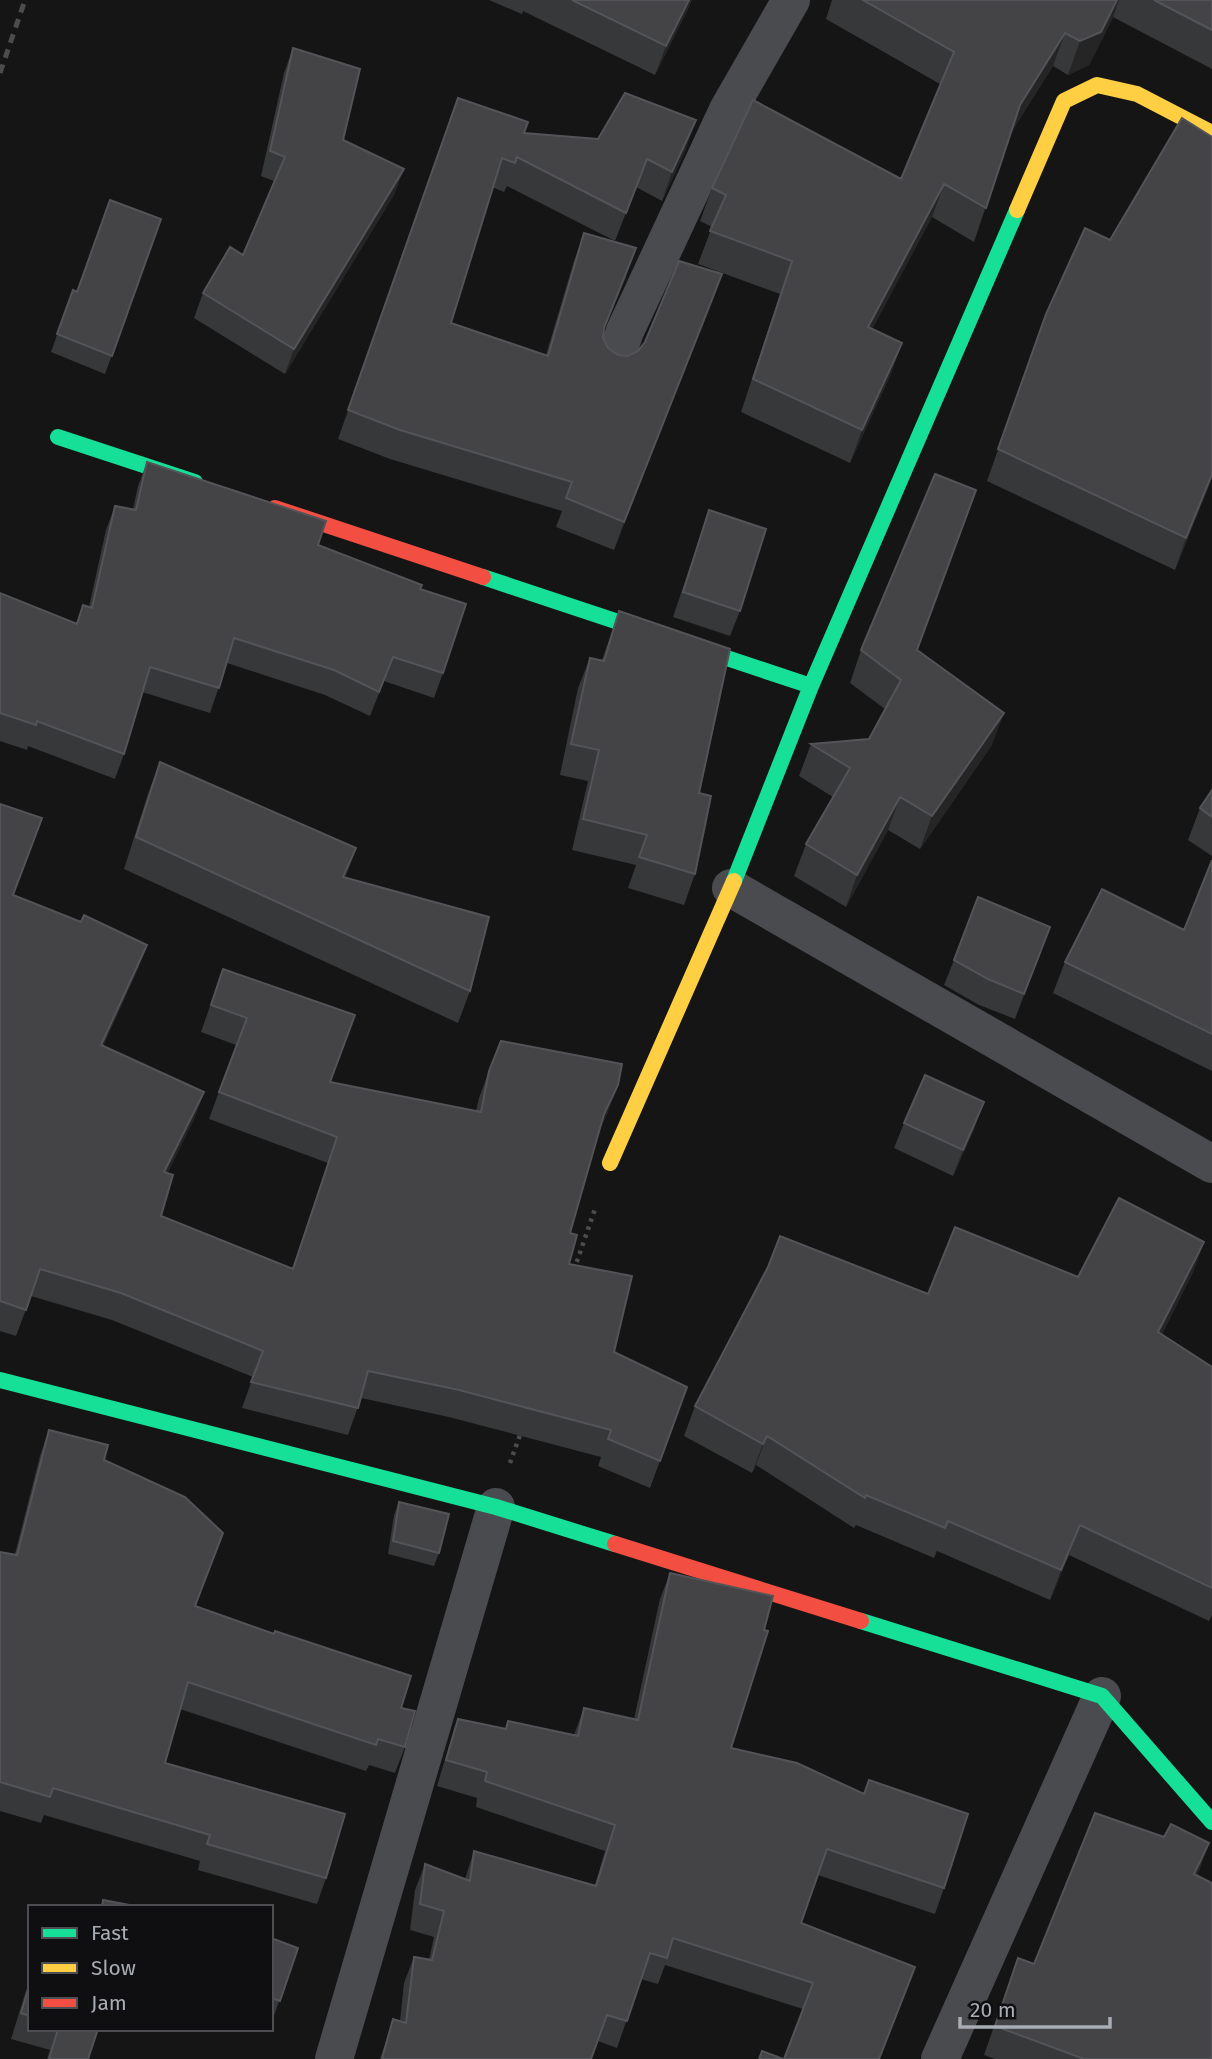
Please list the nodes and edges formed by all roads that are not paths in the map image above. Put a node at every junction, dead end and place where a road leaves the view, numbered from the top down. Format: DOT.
graph roads {
  1 [pos="791,0"];
  2 [pos="1212,134"];
  3 [pos="614,363"];
  4 [pos="58,438"];
  5 [pos="215,488"];
  6 [pos="254,501"];
  7 [pos="811,686"];
  8 [pos="731,888"];
  9 [pos="610,1163"];
  10 [pos="1212,1164"];
  11 [pos="0,1380"];
  12 [pos="496,1507"];
  13 [pos="1102,1696"];
  14 [pos="1212,1822"];
  15 [pos="334,2059"];
  16 [pos="940,2059"];
  1 -- 3 [label="street"];
  2 -- 7 [label="street"];
  4 -- 5 [label="street"];
  6 -- 7 [label="street"];
  7 -- 8 [label="street"];
  8 -- 9 [label="street"];
  8 -- 10 [label="street"];
  11 -- 12 [label="street"];
  12 -- 13 [label="street"];
  12 -- 15 [label="street"];
  13 -- 14 [label="street"];
  13 -- 16 [label="street"];
}
